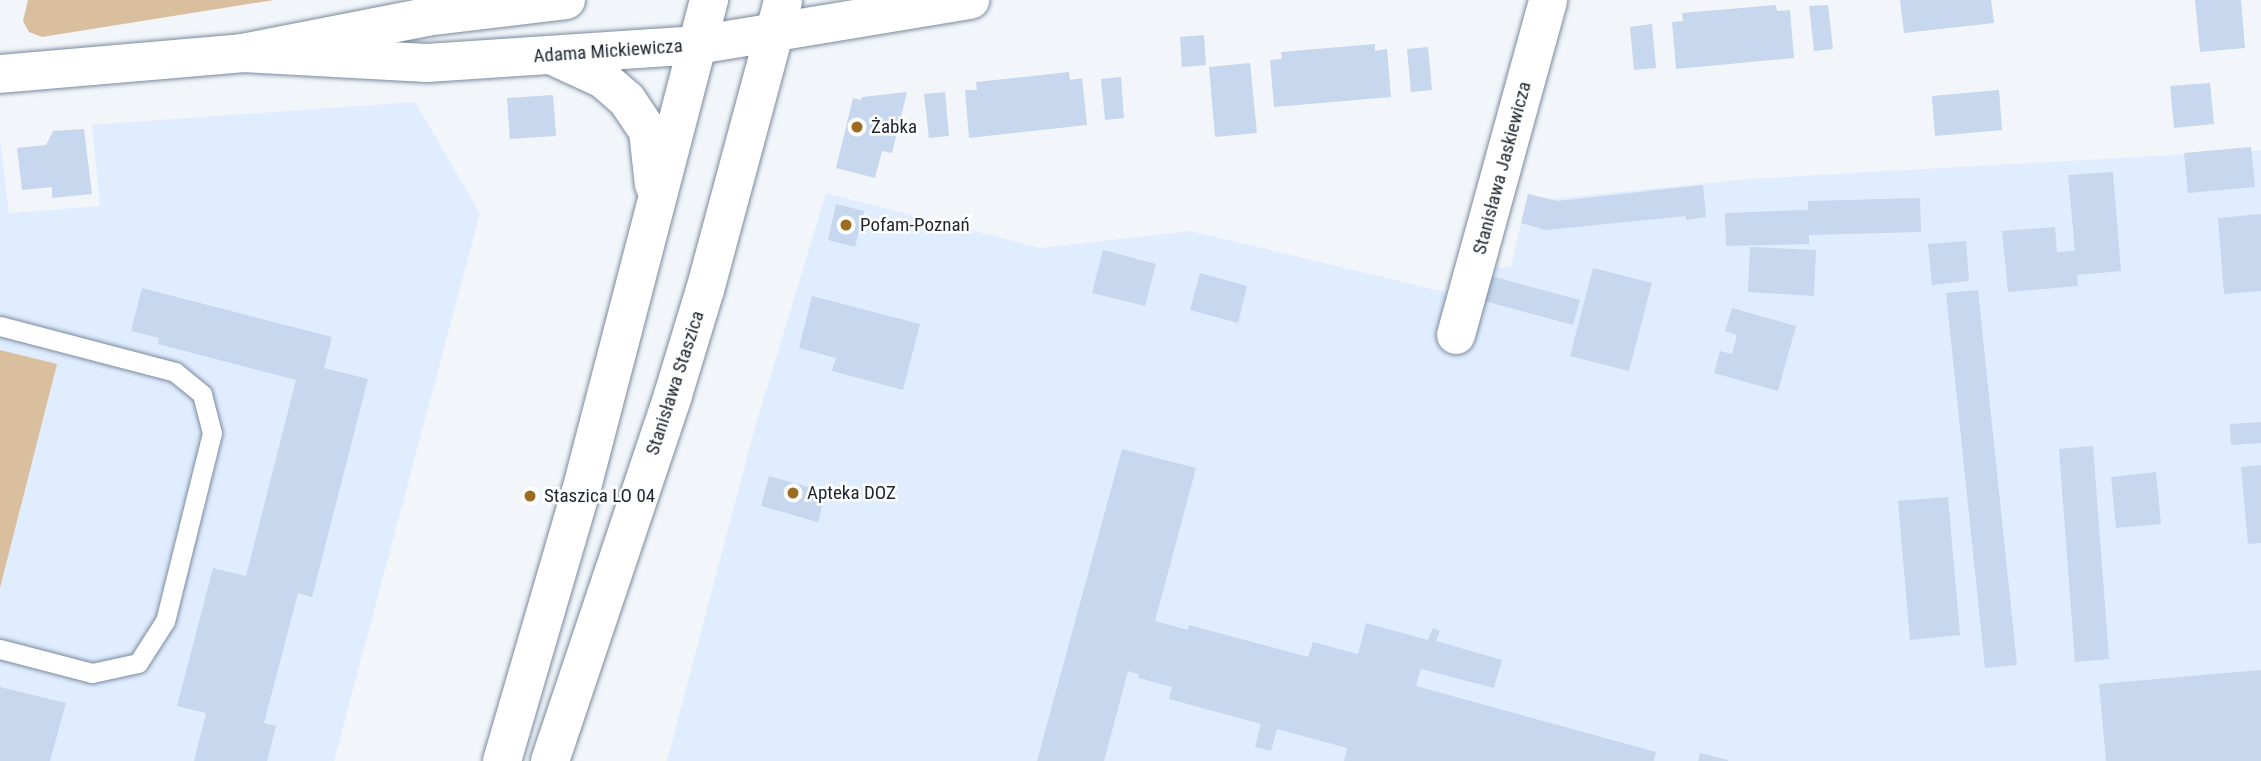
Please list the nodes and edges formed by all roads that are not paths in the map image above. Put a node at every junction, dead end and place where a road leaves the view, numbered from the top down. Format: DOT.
graph roads {
  1 [pos="566,0"];
  2 [pos="709,0"];
  3 [pos="970,0"];
  4 [pos="1548,0"];
  5 [pos="779,17"];
  6 [pos="698,45"];
  7 [pos="243,53"];
  8 [pos="552,55"];
  9 [pos="0,75"];
  10 [pos="656,208"];
  11 [pos="0,326"];
  12 [pos="1456,335"];
  13 [pos="0,649"];
  14 [pos="502,761"];
  15 [pos="550,761"];
  1 -- 7 [label="street, Adama Mickiewicza"];
  2 -- 6 [label="street"];
  3 -- 5 [label="street, Adama Mickiewicza"];
  4 -- 12 [label="street, Stanisława Jaskiewicza"];
  5 -- 6 [label="street, Adama Mickiewicza"];
  5 -- 15 [label="street, Stanisława Staszica"];
  6 -- 8 [label="street, Adama Mickiewicza"];
  6 -- 10 [label="street"];
  7 -- 8 [label="street, Adama Mickiewicza"];
  7 -- 9 [label="street, Adama Mickiewicza"];
  8 -- 10 [label="street"];
  10 -- 14 [label="street"];
  11 -- 13 [label="lane"];
}
